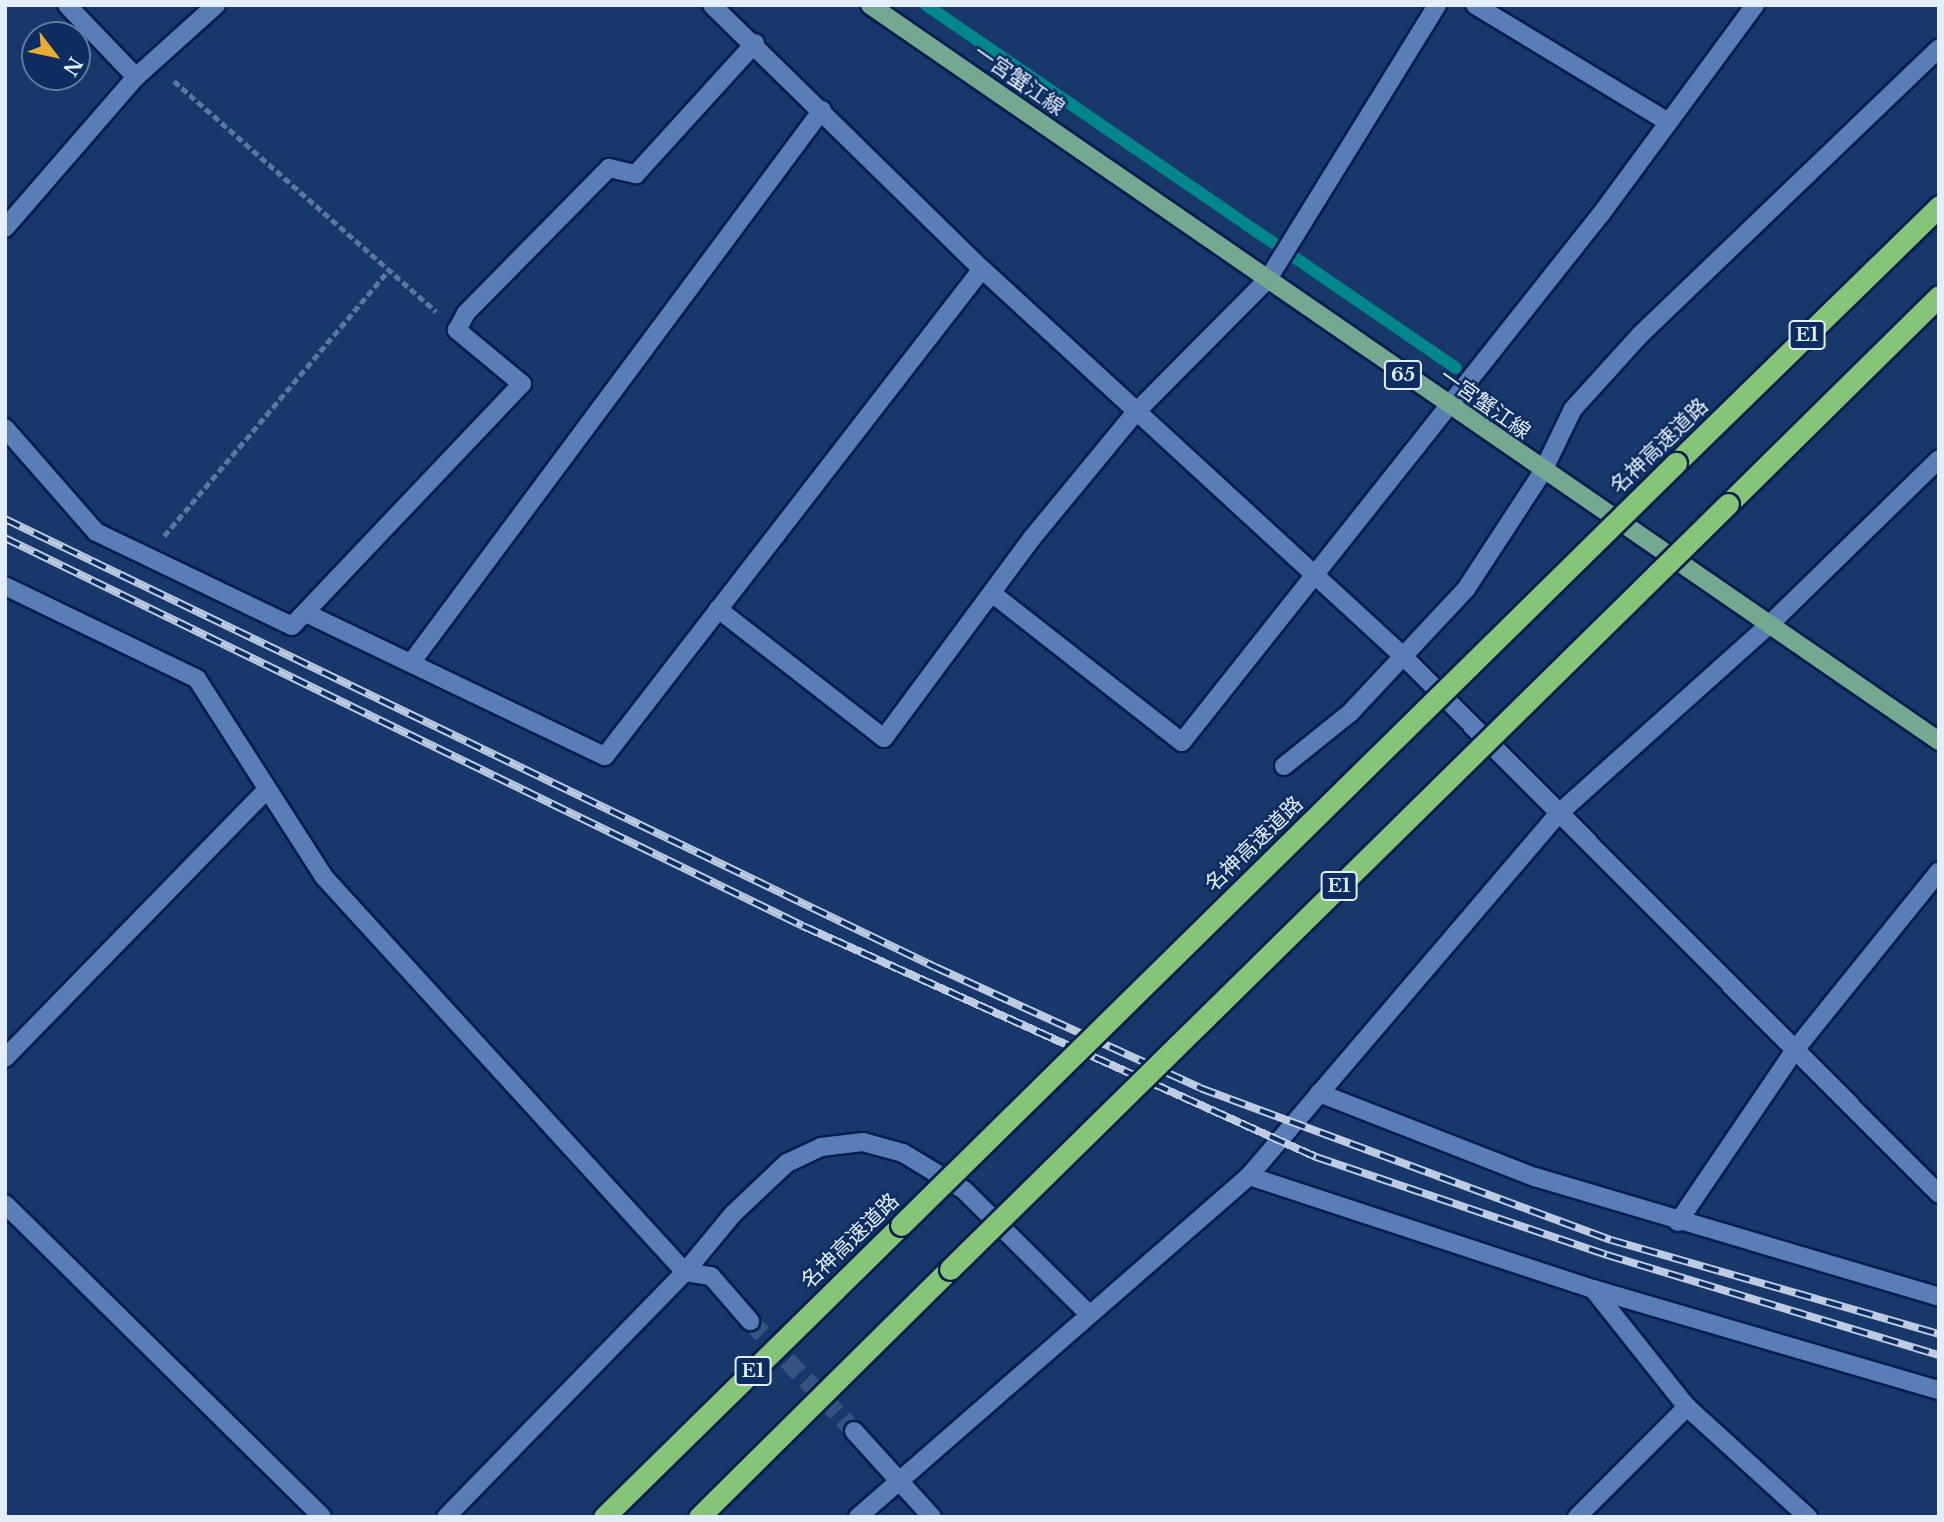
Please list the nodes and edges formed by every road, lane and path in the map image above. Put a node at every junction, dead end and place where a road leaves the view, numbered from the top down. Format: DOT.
graph roads {
  1 [pos="67,5"];
  2 [pos="216,5"];
  3 [pos="712,5"];
  4 [pos="870,5"];
  5 [pos="1437,5"];
  6 [pos="1475,5"];
  7 [pos="1755,5"];
  8 [pos="755,43"];
  9 [pos="1939,48"];
  10 [pos="153,62"];
  11 [pos="136,77"];
  12 [pos="822,110"];
  13 [pos="1668,122"];
  14 [pos="1939,206"];
  15 [pos="5,228"];
  16 [pos="982,269"];
  17 [pos="389,270"];
  18 [pos="1268,279"];
  19 [pos="1939,296"];
  20 [pos="457,330"];
  21 [pos="1449,407"];
  22 [pos="1136,412"];
  23 [pos="5,428"];
  24 [pos="1939,459"];
  25 [pos="1542,472"];
  26 [pos="149,554"];
  27 [pos="1311,573"];
  28 [pos="5,586"];
  29 [pos="993,594"];
  30 [pos="718,609"];
  31 [pos="308,614"];
  32 [pos="1770,624"];
  33 [pos="1403,656"];
  34 [pos="411,663"];
  35 [pos="1939,741"];
  36 [pos="1284,766"];
  37 [pos="265,792"];
  38 [pos="1557,815"];
  39 [pos="1939,871"];
  40 [pos="1794,1051"];
  41 [pos="5,1058"];
  42 [pos="1318,1093"];
  43 [pos="1249,1176"];
  44 [pos="1939,1194"];
  45 [pos="5,1204"];
  46 [pos="1678,1222"];
  47 [pos="685,1272"];
  48 [pos="1593,1289"];
  49 [pos="1939,1297"];
  50 [pos="1088,1313"];
  51 [pos="750,1321"];
  52 [pos="1939,1390"];
  53 [pos="1688,1407"];
  54 [pos="854,1431"];
  55 [pos="898,1479"];
  56 [pos="322,1517"];
  57 [pos="446,1517"];
  58 [pos="604,1517"];
  59 [pos="699,1517"];
  60 [pos="858,1517"];
  61 [pos="932,1517"];
  62 [pos="1577,1517"];
  63 [pos="1808,1517"];
  1 -- 11 [label="street"];
  2 -- 10 [label="street"];
  3 -- 8 [label="street"];
  4 -- 18 [label="main road, 一宮蟹江線 / 65"];
  5 -- 18 [label="street"];
  6 -- 13 [label="street"];
  7 -- 13 [label="street"];
  8 -- 12 [label="street"];
  8 -- 20 [label="street"];
  9 -- 25 [label="street"];
  10 -- 11 [label="street"];
  10 -- 17 [label="path"];
  11 -- 15 [label="street"];
  12 -- 16 [label="street"];
  12 -- 34 [label="street"];
  13 -- 21 [label="street"];
  14 -- 58 [label="highway, 名神高速道路 / E1, bridge"];
  16 -- 22 [label="street"];
  16 -- 30 [label="street"];
  17 -- 20 [label="path"];
  17 -- 26 [label="path"];
  18 -- 21 [label="main road, 一宮蟹江線 / 65"];
  18 -- 22 [label="street"];
  19 -- 59 [label="highway, E1, bridge"];
  20 -- 31 [label="street"];
  21 -- 25 [label="main road, 一宮蟹江線 / 65"];
  21 -- 27 [label="street"];
  22 -- 27 [label="street"];
  22 -- 29 [label="street"];
  23 -- 26 [label="street"];
  24 -- 32 [label="street"];
  25 -- 32 [label="main road, 一宮蟹江線 / 65"];
  25 -- 33 [label="street"];
  26 -- 31 [label="street"];
  27 -- 29 [label="street"];
  27 -- 33 [label="street"];
  28 -- 37 [label="street"];
  29 -- 30 [label="street"];
  30 -- 34 [label="street"];
  31 -- 34 [label="street"];
  32 -- 35 [label="main road, 一宮蟹江線 / 65"];
  32 -- 38 [label="street"];
  33 -- 36 [label="street"];
  33 -- 38 [label="street"];
  37 -- 41 [label="street"];
  37 -- 47 [label="street"];
  38 -- 40 [label="street"];
  38 -- 42 [label="street"];
  39 -- 40 [label="street"];
  40 -- 44 [label="street"];
  40 -- 46 [label="street"];
  42 -- 43 [label="street"];
  42 -- 46 [label="street"];
  43 -- 48 [label="street"];
  43 -- 50 [label="street"];
  45 -- 56 [label="street"];
  46 -- 49 [label="street"];
  47 -- 50 [label="street"];
  47 -- 51 [label="street"];
  47 -- 57 [label="street"];
  48 -- 52 [label="street"];
  48 -- 53 [label="street"];
  50 -- 55 [label="street"];
  53 -- 62 [label="street"];
  53 -- 63 [label="street"];
  54 -- 55 [label="street"];
  55 -- 60 [label="street"];
  55 -- 61 [label="street"];
}
